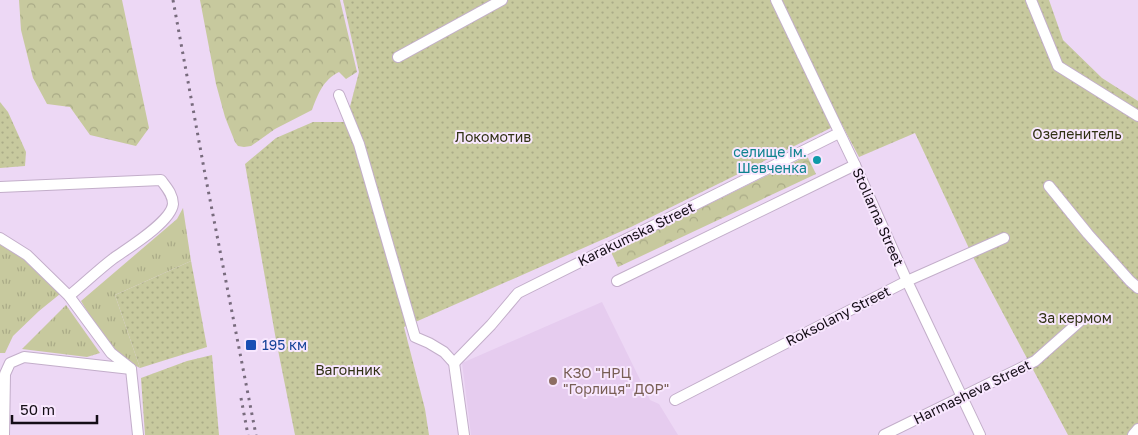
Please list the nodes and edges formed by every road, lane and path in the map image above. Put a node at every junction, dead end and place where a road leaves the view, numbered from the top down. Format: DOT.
graph roads {
  1 [pos="502,0"];
  2 [pos="776,0"];
  3 [pos="1032,0"];
  4 [pos="398,57"];
  5 [pos="338,95"];
  6 [pos="1138,116"];
  7 [pos="839,133"];
  8 [pos="855,165"];
  9 [pos="1048,186"];
  10 [pos="0,187"];
  11 [pos="0,238"];
  12 [pos="1004,238"];
  13 [pos="617,281"];
  14 [pos="907,281"];
  15 [pos="1138,288"];
  16 [pos="69,296"];
  17 [pos="1079,322"];
  18 [pos="454,363"];
  19 [pos="131,369"];
  20 [pos="962,397"];
  21 [pos="675,400"];
  22 [pos="1138,429"];
  23 [pos="4,435"];
  24 [pos="138,435"];
  25 [pos="464,435"];
  26 [pos="884,435"];
  27 [pos="980,435"];
  28 [pos="1132,435"];
  1 -- 4 [label="street"];
  2 -- 7 [label="street, Stoliarna Street"];
  3 -- 6 [label="street"];
  5 -- 18 [label="street"];
  7 -- 8 [label="street, Stoliarna Street"];
  7 -- 18 [label="street, Karakumska Street"];
  8 -- 13 [label="street"];
  8 -- 14 [label="street, Stoliarna Street"];
  9 -- 15 [label="street"];
  10 -- 16 [label="street"];
  11 -- 16 [label="street"];
  12 -- 14 [label="street, Roksolany Street"];
  14 -- 20 [label="street, Stoliarna Street"];
  14 -- 21 [label="street, Roksolany Street"];
  16 -- 19 [label="street"];
  17 -- 20 [label="street, Harmasheva Street"];
  18 -- 25 [label="street"];
  19 -- 23 [label="street"];
  19 -- 24 [label="street"];
  20 -- 26 [label="street, Harmasheva Street"];
  20 -- 27 [label="street, Stoliarna Street"];
  22 -- 28 [label="street"];
}
